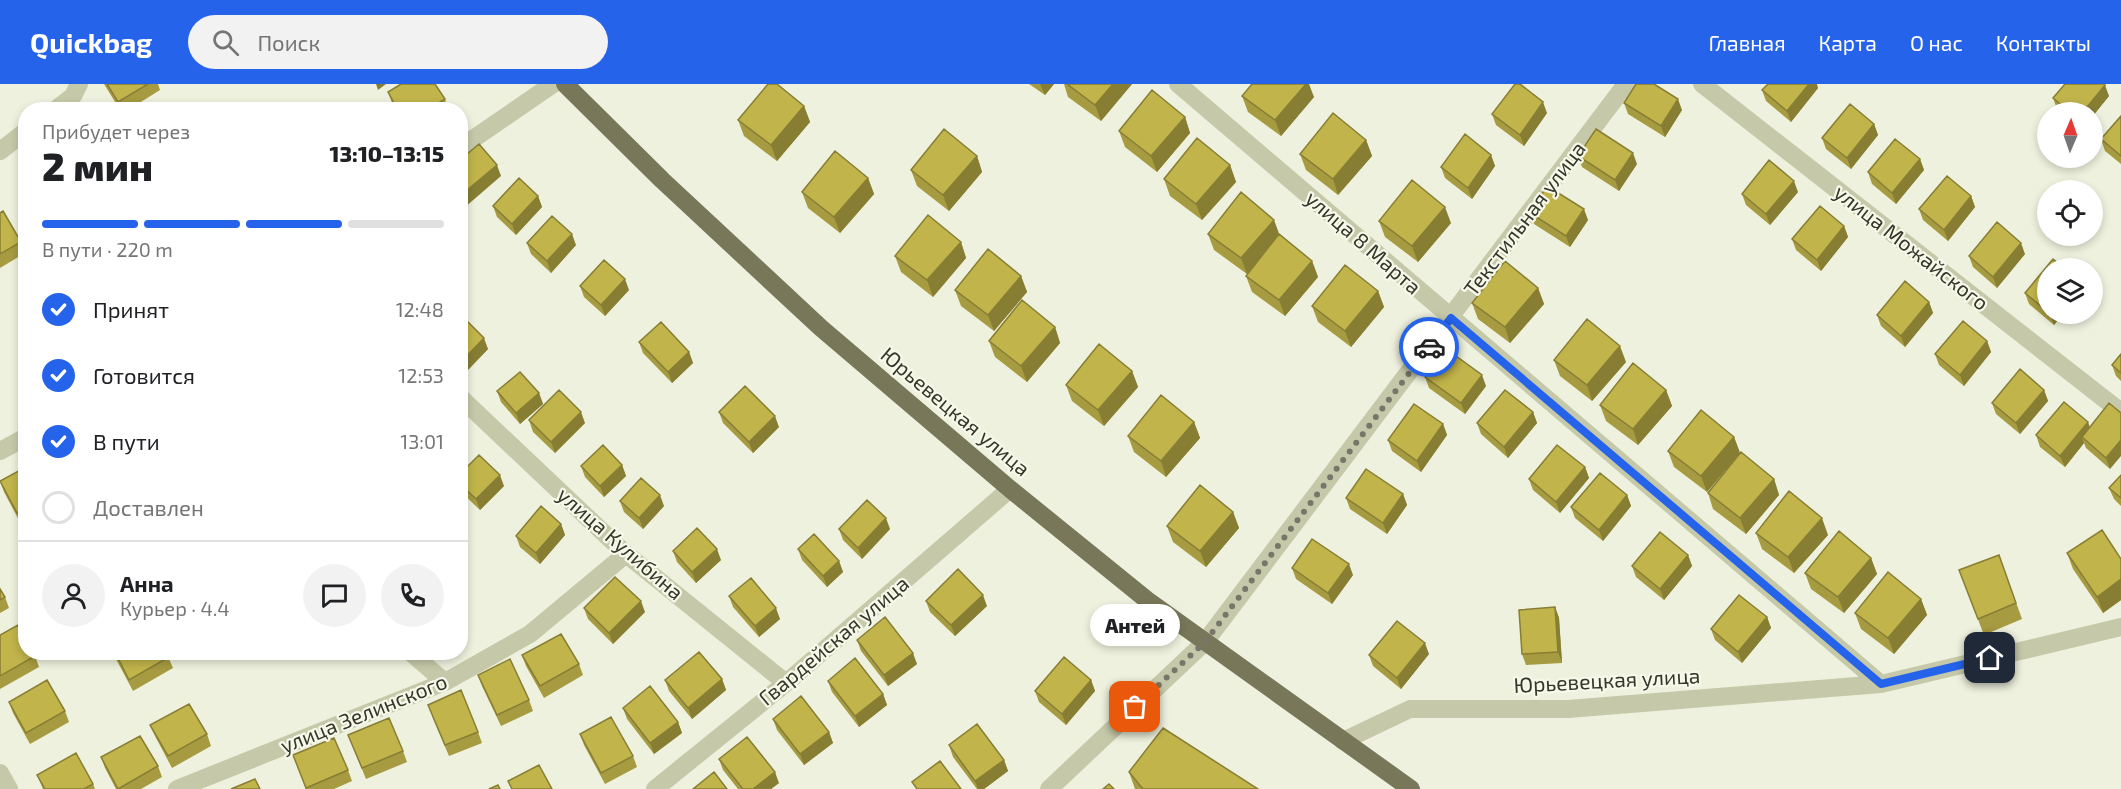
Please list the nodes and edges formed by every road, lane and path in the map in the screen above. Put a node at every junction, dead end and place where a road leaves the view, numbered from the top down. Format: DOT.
graph roads {
  1 [pos="79,84"];
  2 [pos="553,84"];
  3 [pos="565,84"];
  4 [pos="1178,84"];
  5 [pos="1626,84"];
  6 [pos="1702,84"];
  7 [pos="65,102"];
  8 [pos="18,137"];
  9 [pos="468,142"];
  10 [pos="0,150"];
  11 [pos="1451,318"];
  12 [pos="468,405"];
  13 [pos="2121,412"];
  14 [pos="18,442"];
  15 [pos="0,452"];
  16 [pos="1010,489"];
  17 [pos="626,554"];
  18 [pos="2121,627"];
  19 [pos="1205,642"];
  20 [pos="419,660"];
  21 [pos="445,682"];
  22 [pos="786,683"];
  23 [pos="1881,684"];
  24 [pos="1343,741"];
  25 [pos="0,774"];
  26 [pos="9,789"];
  27 [pos="177,789"];
  28 [pos="655,789"];
  29 [pos="1048,789"];
  30 [pos="1412,789"];
  1 -- 7 [label="street"];
  2 -- 9 [label="street"];
  3 -- 16 [label="main road, Юрьевецкая улица"];
  4 -- 11 [label="street, улица 8 Марта"];
  5 -- 11 [label="street, Текстильная улица"];
  6 -- 13 [label="street, улица Можайского"];
  8 -- 10 [label="street"];
  11 -- 19 [label="street, Текстильная улица"];
  11 -- 23 [label="street, улица 8 Марта"];
  12 -- 17 [label="street, улица Кулибина"];
  14 -- 15 [label="street"];
  16 -- 19 [label="main road, Юрьевецкая улица"];
  16 -- 22 [label="street, Гвардейская улица"];
  17 -- 21 [label="street, улица Зелинского"];
  17 -- 22 [label="street, улица Кулибина"];
  18 -- 23 [label="street"];
  19 -- 24 [label="main road, Юрьевецкая улица"];
  19 -- 29 [label="street, Текстильная улица"];
  20 -- 21 [label="street"];
  21 -- 27 [label="street, улица Зелинского"];
  22 -- 28 [label="street, Гвардейская улица"];
  23 -- 24 [label="street, Юрьевецкая улица"];
  24 -- 30 [label="main road, Юрьевецкая улица"];
  25 -- 26 [label="street"];
}
